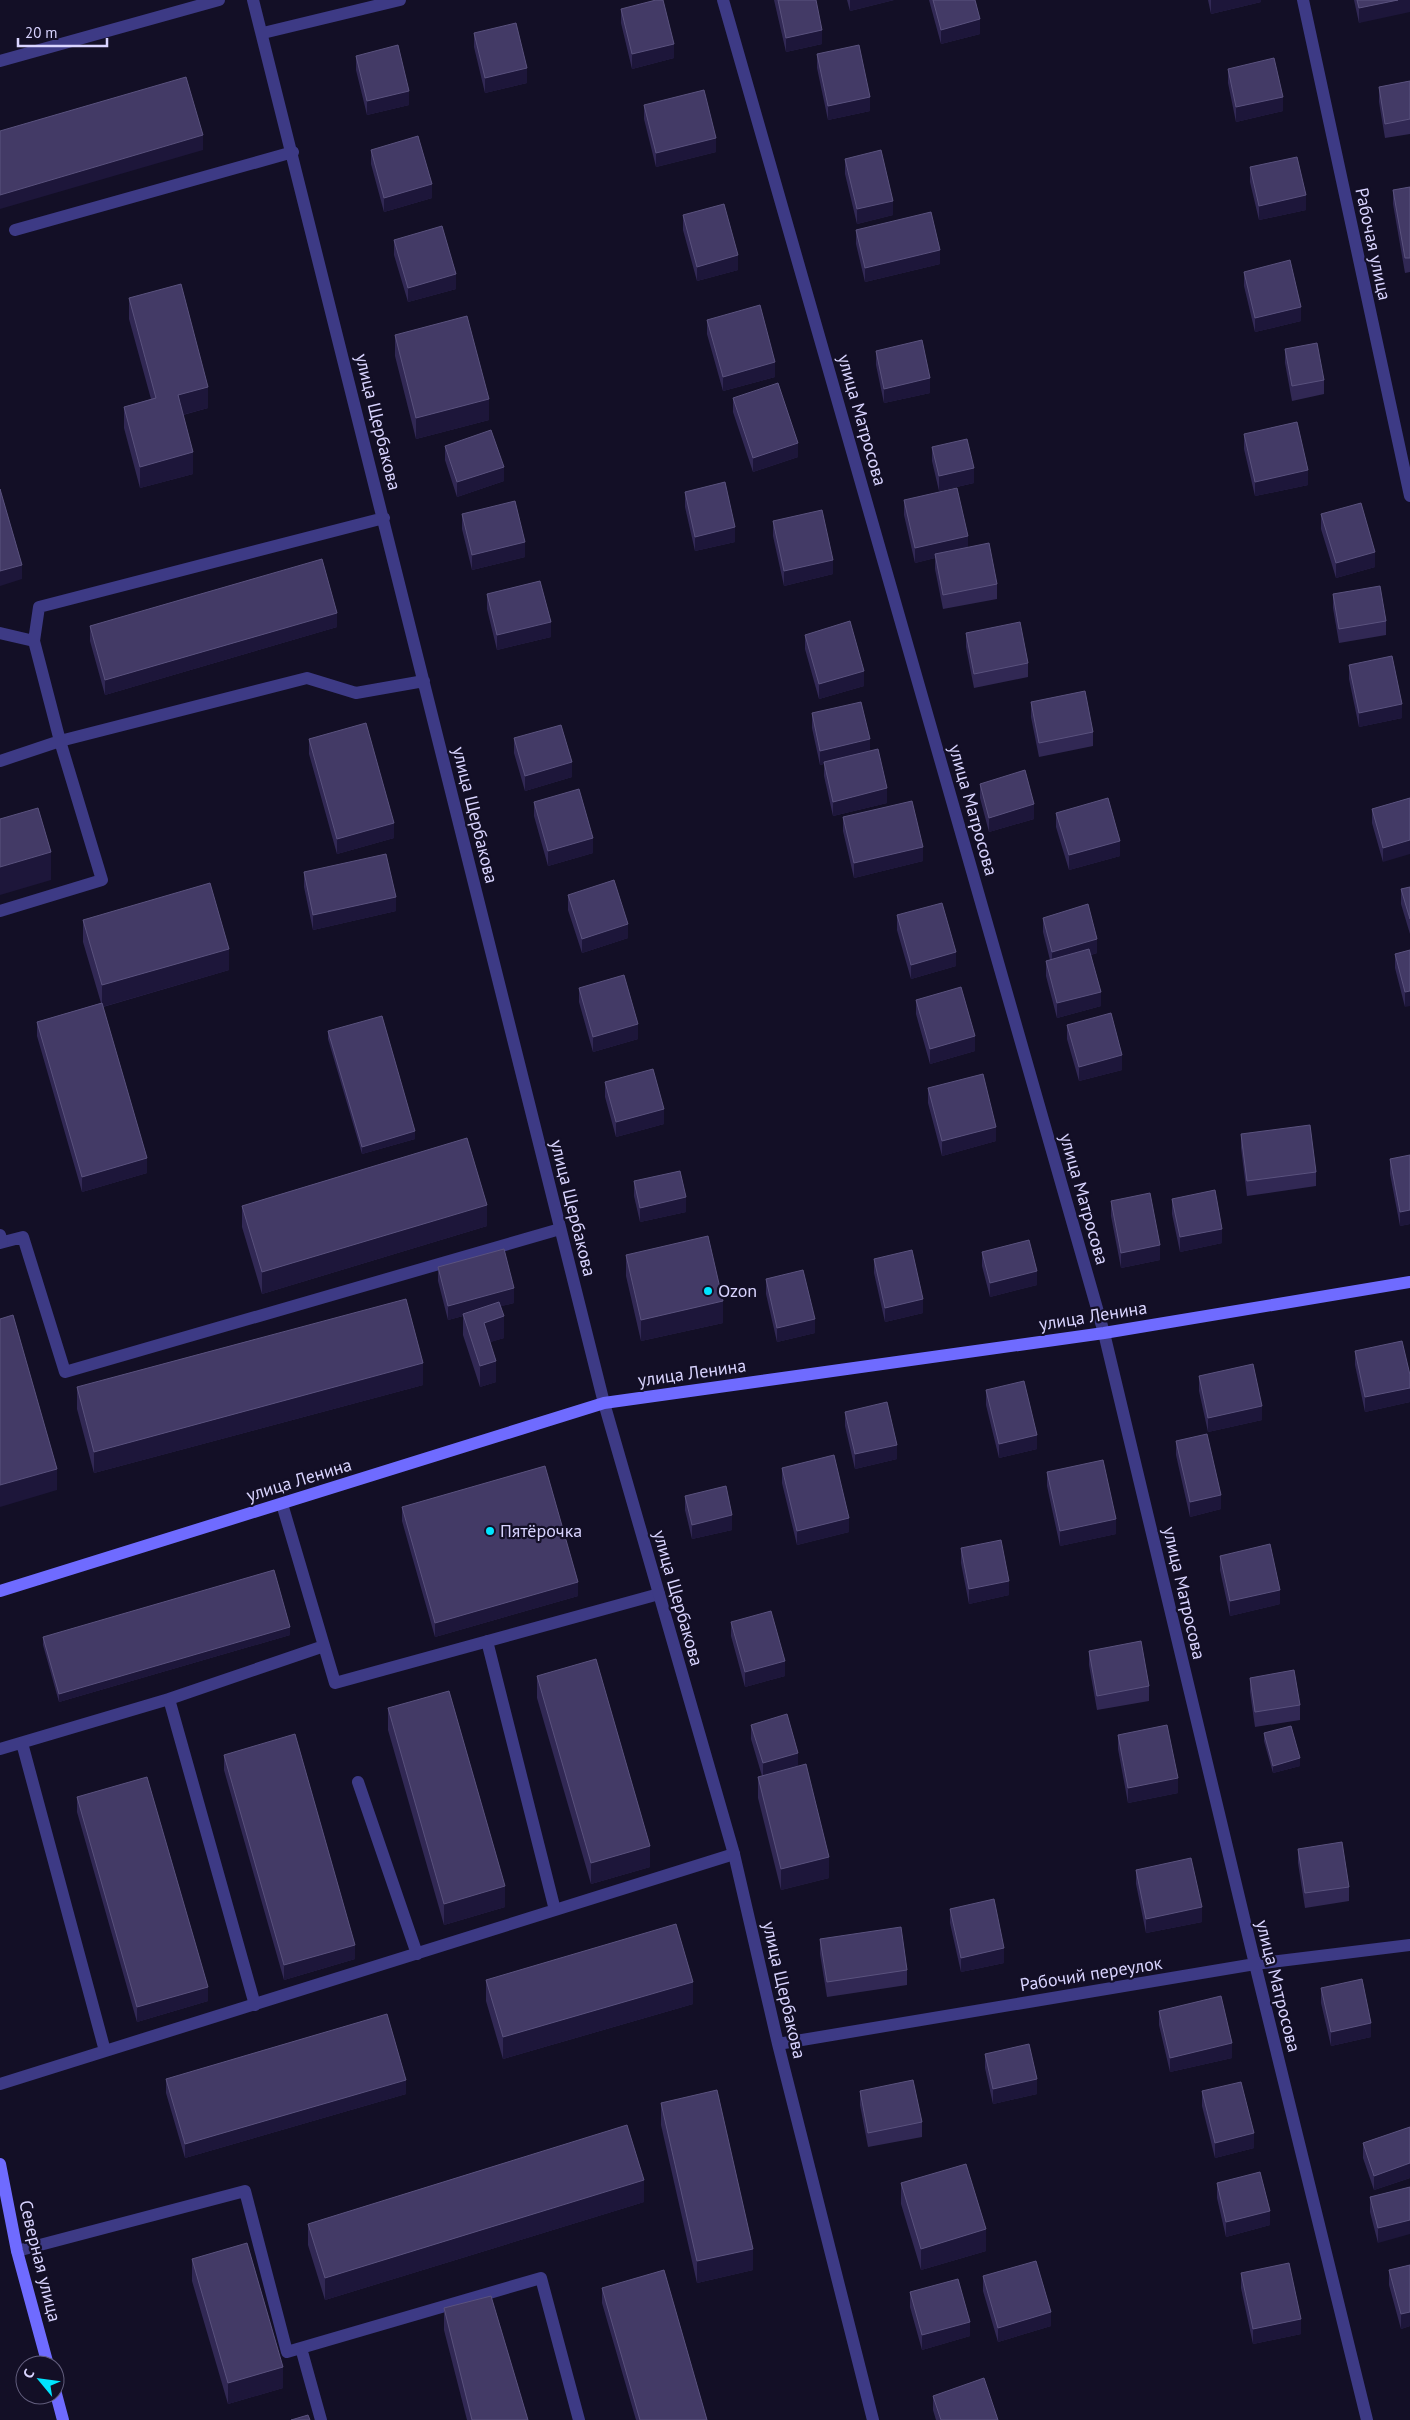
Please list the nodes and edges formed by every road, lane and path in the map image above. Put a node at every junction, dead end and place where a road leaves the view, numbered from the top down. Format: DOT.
graph roads {
  1 [pos="219,0"];
  2 [pos="253,0"];
  3 [pos="400,0"];
  4 [pos="723,0"];
  5 [pos="1303,0"];
  6 [pos="263,34"];
  7 [pos="0,61"];
  8 [pos="293,152"];
  9 [pos="16,230"];
  10 [pos="1410,496"];
  11 [pos="384,518"];
  12 [pos="0,633"];
  13 [pos="34,641"];
  14 [pos="424,681"];
  15 [pos="60,741"];
  16 [pos="0,761"];
  17 [pos="0,911"];
  18 [pos="560,1229"];
  19 [pos="1,1240"];
  20 [pos="1410,1282"];
  21 [pos="1104,1333"];
  22 [pos="604,1403"];
  23 [pos="282,1504"];
  24 [pos="0,1591"];
  25 [pos="659,1594"];
  26 [pos="487,1641"];
  27 [pos="324,1646"];
  28 [pos="168,1699"];
  29 [pos="22,1743"];
  30 [pos="0,1750"];
  31 [pos="358,1782"];
  32 [pos="734,1854"];
  33 [pos="555,1910"];
  34 [pos="1410,1945"];
  35 [pos="417,1954"];
  36 [pos="1255,1964"];
  37 [pos="255,2005"];
  38 [pos="778,2044"];
  39 [pos="105,2052"];
  40 [pos="0,2084"];
  41 [pos="0,2164"];
  42 [pos="17,2252"];
  43 [pos="301,2348"];
  44 [pos="45,2355"];
  45 [pos="59,2405"];
  46 [pos="63,2420"];
  47 [pos="321,2420"];
  48 [pos="579,2420"];
  49 [pos="873,2420"];
  50 [pos="1367,2420"];
  1 -- 7 [label="street"];
  2 -- 6 [label="street, улица Щербакова"];
  3 -- 6 [label="street"];
  4 -- 21 [label="street, улица Матросова"];
  5 -- 10 [label="street, Рабочая улица"];
  6 -- 8 [label="street, улица Щербакова"];
  8 -- 9 [label="street"];
  8 -- 11 [label="street, улица Щербакова"];
  11 -- 13 [label="street"];
  11 -- 14 [label="street, улица Щербакова"];
  12 -- 13 [label="street"];
  13 -- 15 [label="street"];
  14 -- 15 [label="street"];
  14 -- 18 [label="street, улица Щербакова"];
  15 -- 16 [label="street"];
  15 -- 17 [label="street"];
  18 -- 19 [label="street"];
  18 -- 22 [label="street, улица Щербакова"];
  20 -- 21 [label="street, улица Ленина"];
  21 -- 22 [label="street, улица Ленина"];
  21 -- 36 [label="street, улица Матросова"];
  22 -- 23 [label="street, улица Ленина"];
  22 -- 25 [label="street, улица Щербакова"];
  23 -- 24 [label="street, улица Ленина"];
  23 -- 27 [label="street"];
  25 -- 26 [label="street"];
  25 -- 32 [label="street, улица Щербакова"];
  26 -- 27 [label="street"];
  26 -- 33 [label="street"];
  27 -- 28 [label="street"];
  28 -- 29 [label="street"];
  28 -- 37 [label="street"];
  29 -- 30 [label="street"];
  29 -- 39 [label="street"];
  31 -- 35 [label="street"];
  32 -- 33 [label="street"];
  32 -- 38 [label="street, улица Щербакова"];
  33 -- 35 [label="street"];
  34 -- 36 [label="street, Рабочий переулок"];
  35 -- 37 [label="street"];
  36 -- 38 [label="street, Рабочий переулок"];
  36 -- 50 [label="street, улица Матросова"];
  37 -- 39 [label="street"];
  38 -- 49 [label="street, улица Щербакова"];
  39 -- 40 [label="street"];
  41 -- 42 [label="street, Северная улица"];
  42 -- 43 [label="street"];
  42 -- 44 [label="street, Северная улица"];
  43 -- 47 [label="street"];
  43 -- 48 [label="street"];
  45 -- 46 [label="street"];
}
